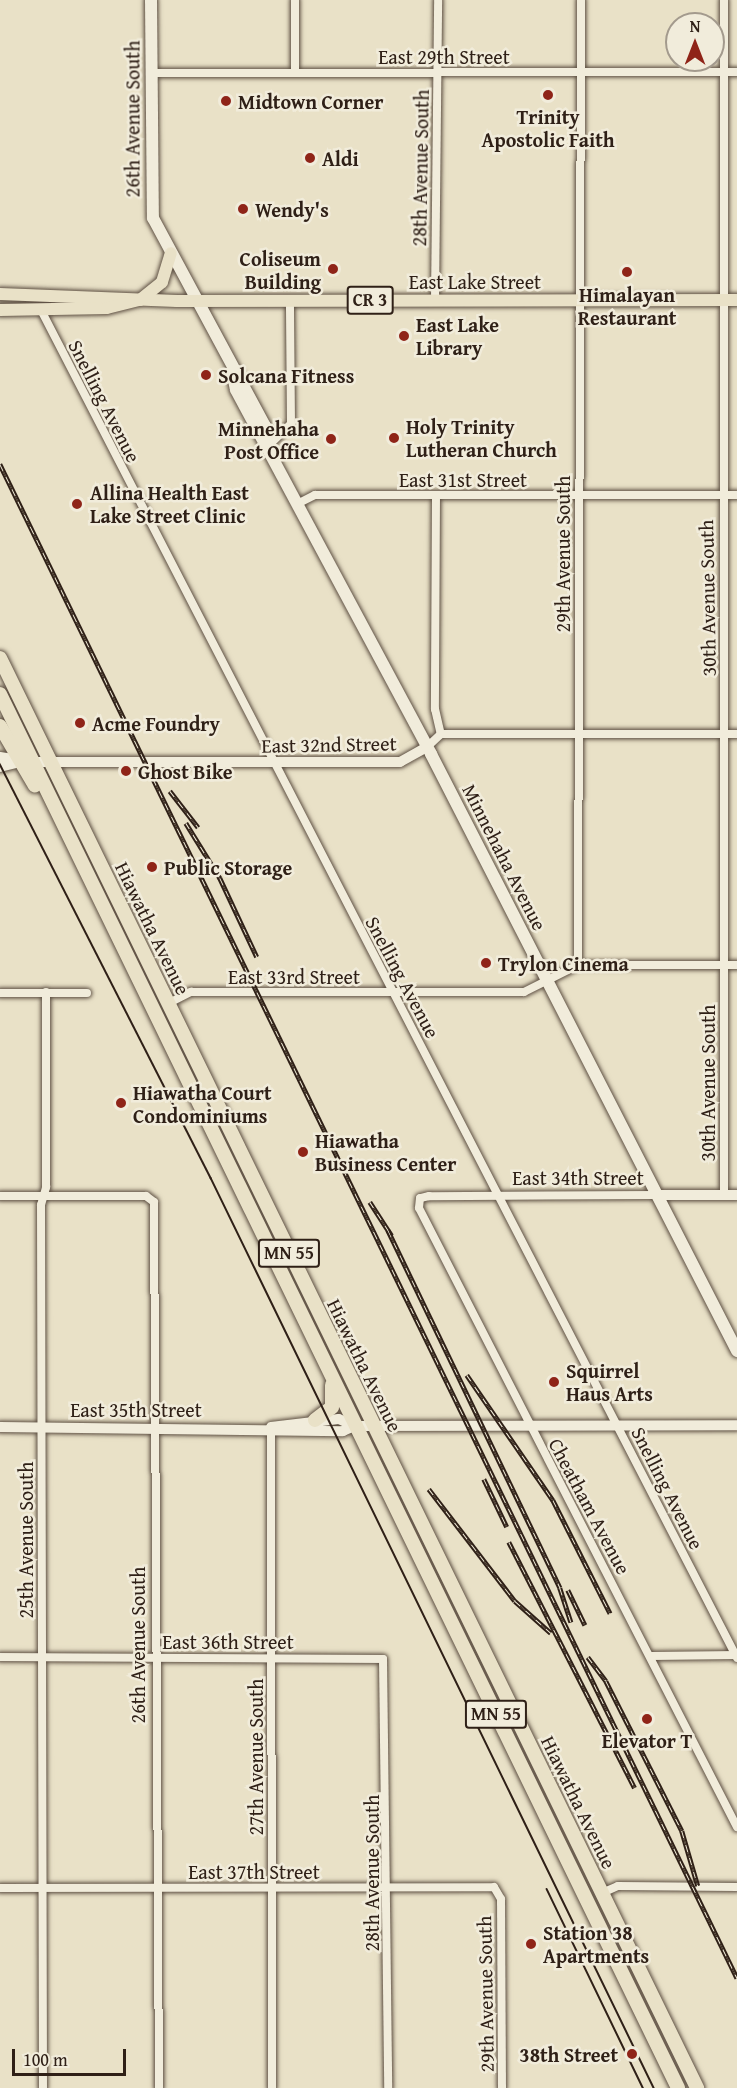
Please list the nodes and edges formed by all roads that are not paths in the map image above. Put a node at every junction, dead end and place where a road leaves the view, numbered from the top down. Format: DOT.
graph roads {
  1 [pos="151,0"];
  2 [pos="295,0"];
  3 [pos="438,0"];
  4 [pos="582,0"];
  5 [pos="437,72"];
  6 [pos="581,72"];
  7 [pos="665,72"];
  8 [pos="723,72"];
  9 [pos="151,73"];
  10 [pos="295,73"];
  11 [pos="171,253"];
  12 [pos="0,294"];
  13 [pos="140,300"];
  14 [pos="195,300"];
  15 [pos="290,300"];
  16 [pos="435,300"];
  17 [pos="577,300"];
  18 [pos="721,300"];
  19 [pos="737,300"];
  20 [pos="0,310"];
  21 [pos="41,310"];
  22 [pos="269,446"];
  23 [pos="436,495"];
  24 [pos="737,495"];
  25 [pos="579,496"];
  26 [pos="722,496"];
  27 [pos="299,503"];
  28 [pos="0,649"];
  29 [pos="0,658"];
  30 [pos="12,682"];
  31 [pos="0,694"];
  32 [pos="0,726"];
  33 [pos="441,734"];
  34 [pos="579,734"];
  35 [pos="725,734"];
  36 [pos="737,734"];
  37 [pos="427,747"];
  38 [pos="0,757"];
  39 [pos="26,762"];
  40 [pos="50,762"];
  41 [pos="272,762"];
  42 [pos="0,767"];
  43 [pos="578,965"];
  44 [pos="723,965"];
  45 [pos="737,965"];
  46 [pos="545,981"];
  47 [pos="0,993"];
  48 [pos="46,993"];
  49 [pos="87,993"];
  50 [pos="393,993"];
  51 [pos="169,1003"];
  52 [pos="496,1195"];
  53 [pos="656,1195"];
  54 [pos="723,1195"];
  55 [pos="737,1195"];
  56 [pos="0,1196"];
  57 [pos="43,1196"];
  58 [pos="420,1198"];
  59 [pos="737,1352"];
  60 [pos="331,1374"];
  61 [pos="315,1420"];
  62 [pos="737,1425"];
  63 [pos="354,1426"];
  64 [pos="373,1426"];
  65 [pos="530,1426"];
  66 [pos="618,1426"];
  67 [pos="0,1427"];
  68 [pos="41,1427"];
  69 [pos="156,1427"];
  70 [pos="272,1427"];
  71 [pos="651,1656"];
  72 [pos="737,1656"];
  73 [pos="0,1657"];
  74 [pos="43,1657"];
  75 [pos="272,1657"];
  76 [pos="157,1658"];
  77 [pos="383,1659"];
  78 [pos="737,1827"];
  79 [pos="157,1887"];
  80 [pos="272,1887"];
  81 [pos="388,1887"];
  82 [pos="737,1887"];
  83 [pos="0,1888"];
  84 [pos="43,1888"];
  85 [pos="602,1893"];
  86 [pos="501,1899"];
  87 [pos="669,2070"];
  88 [pos="43,2088"];
  89 [pos="159,2088"];
  90 [pos="272,2088"];
  91 [pos="388,2088"];
  92 [pos="502,2088"];
  93 [pos="669,2088"];
  94 [pos="678,2088"];
  95 [pos="697,2088"];
  1 -- 9 [label="main road, 26th Avenue South"];
  2 -- 10 [label="street"];
  3 -- 5 [label="street, 28th Avenue South"];
  4 -- 6 [label="street, 29th Avenue South"];
  5 -- 6 [label="street, East 29th Street"];
  5 -- 10 [label="street, East 29th Street"];
  5 -- 16 [label="street, 28th Avenue South"];
  6 -- 7 [label="street, East 29th Street"];
  6 -- 17 [label="street, 29th Avenue South"];
  8 -- 18 [label="street, 30th Avenue South"];
  9 -- 10 [label="street, East 29th Street"];
  9 -- 11 [label="main road, 26th Avenue South"];
  11 -- 13 [label="main road"];
  11 -- 14 [label="main road, 26th Avenue South"];
  12 -- 13 [label="main road, East Lake Street / CR 3"];
  13 -- 14 [label="main road, East Lake Street / CR 3"];
  13 -- 21 [label="main road, East Lake Street / CR 3"];
  14 -- 15 [label="main road, East Lake Street / CR 3"];
  14 -- 22 [label="main road, Minnehaha Avenue"];
  15 -- 16 [label="main road, East Lake Street / CR 3"];
  15 -- 22 [label="street"];
  16 -- 17 [label="main road, East Lake Street / CR 3"];
  17 -- 18 [label="main road, East Lake Street / CR 3"];
  17 -- 25 [label="street, 29th Avenue South"];
  18 -- 19 [label="main road, East Lake Street / CR 3"];
  18 -- 26 [label="street, 30th Avenue South"];
  20 -- 21 [label="main road, East Lake Street / CR 3"];
  21 -- 41 [label="street, Snelling Avenue"];
  22 -- 27 [label="main road, Minnehaha Avenue"];
  23 -- 25 [label="street, East 31st Street"];
  23 -- 27 [label="street, East 31st Street"];
  23 -- 33 [label="street"];
  24 -- 26 [label="street, East 31st Street"];
  25 -- 26 [label="street, East 31st Street"];
  25 -- 34 [label="street, 29th Avenue South"];
  26 -- 35 [label="street, 30th Avenue South"];
  27 -- 37 [label="main road, Minnehaha Avenue"];
  28 -- 30 [label="highway"];
  29 -- 30 [label="highway, Hiawatha Avenue / MN 55"];
  30 -- 40 [label="highway, Hiawatha Avenue / MN 55"];
  31 -- 39 [label="highway"];
  32 -- 39 [label="highway"];
  33 -- 34 [label="street"];
  33 -- 37 [label="street, East 32nd Street"];
  34 -- 35 [label="street"];
  34 -- 43 [label="street, 29th Avenue South"];
  35 -- 36 [label="street"];
  35 -- 44 [label="street, 30th Avenue South"];
  37 -- 41 [label="street, East 32nd Street"];
  37 -- 46 [label="main road, Minnehaha Avenue"];
  38 -- 39 [label="street, East 32nd Street"];
  39 -- 40 [label="street, East 32nd Street"];
  39 -- 42 [label="street, East 32nd Street"];
  39 -- 60 [label="highway, Hiawatha Avenue / MN 55"];
  40 -- 41 [label="street, East 32nd Street"];
  40 -- 51 [label="highway, Hiawatha Avenue / MN 55"];
  41 -- 50 [label="street, Snelling Avenue"];
  43 -- 44 [label="street, East 33rd Street"];
  43 -- 46 [label="street, East 33rd Street"];
  44 -- 45 [label="street, East 33rd Street"];
  44 -- 54 [label="street, 30th Avenue South"];
  46 -- 50 [label="street, East 33rd Street"];
  46 -- 53 [label="main road, Minnehaha Avenue"];
  47 -- 48 [label="street"];
  48 -- 49 [label="street"];
  48 -- 57 [label="street, 25th Avenue South"];
  50 -- 51 [label="street, East 33rd Street"];
  50 -- 52 [label="street, Snelling Avenue"];
  51 -- 64 [label="highway, Hiawatha Avenue / MN 55"];
  52 -- 53 [label="street, East 34th Street"];
  52 -- 58 [label="street, East 34th Street"];
  52 -- 66 [label="street, Snelling Avenue"];
  53 -- 54 [label="street, East 34th Street"];
  53 -- 59 [label="main road, Minnehaha Avenue"];
  54 -- 55 [label="street, East 34th Street"];
  56 -- 57 [label="street"];
  57 -- 68 [label="street, 25th Avenue South"];
  57 -- 69 [label="street, 26th Avenue South"];
  58 -- 65 [label="street, Cheatham Avenue"];
  60 -- 61 [label="highway"];
  60 -- 63 [label="highway, Hiawatha Avenue / MN 55"];
  61 -- 63 [label="street, East 35th Street"];
  61 -- 70 [label="street, East 35th Street"];
  62 -- 66 [label="street, East 35th Street"];
  63 -- 64 [label="street, East 35th Street"];
  63 -- 70 [label="street, East 35th Street"];
  63 -- 87 [label="highway, Hiawatha Avenue / MN 55"];
  64 -- 65 [label="street, East 35th Street"];
  64 -- 85 [label="highway, Hiawatha Avenue / MN 55"];
  65 -- 66 [label="street, East 35th Street"];
  65 -- 71 [label="street, Cheatham Avenue"];
  66 -- 72 [label="street, Snelling Avenue"];
  67 -- 68 [label="street, East 35th Street"];
  68 -- 69 [label="street, East 35th Street"];
  68 -- 74 [label="street, 25th Avenue South"];
  69 -- 70 [label="street, East 35th Street"];
  69 -- 76 [label="street, 26th Avenue South"];
  70 -- 75 [label="street, 27th Avenue South"];
  71 -- 72 [label="street"];
  71 -- 78 [label="street, Cheatham Avenue"];
  73 -- 74 [label="street, East 36th Street"];
  74 -- 76 [label="street, East 36th Street"];
  74 -- 84 [label="street, 25th Avenue South"];
  75 -- 76 [label="street, East 36th Street"];
  75 -- 77 [label="street, East 36th Street"];
  75 -- 80 [label="street, 27th Avenue South"];
  76 -- 79 [label="street, 26th Avenue South"];
  77 -- 81 [label="street, 28th Avenue South"];
  79 -- 80 [label="street, East 37th Street"];
  79 -- 84 [label="street, East 37th Street"];
  79 -- 89 [label="street, 26th Avenue South"];
  80 -- 81 [label="street, East 37th Street"];
  80 -- 90 [label="street, 27th Avenue South"];
  81 -- 86 [label="street, East 37th Street"];
  81 -- 91 [label="street, 28th Avenue South"];
  82 -- 85 [label="street"];
  83 -- 84 [label="street, East 37th Street"];
  84 -- 88 [label="street, 25th Avenue South"];
  85 -- 95 [label="highway, Hiawatha Avenue / MN 55"];
  86 -- 92 [label="street, 29th Avenue South"];
  87 -- 93 [label="highway"];
  87 -- 94 [label="highway, Hiawatha Avenue / MN 55"];
}
